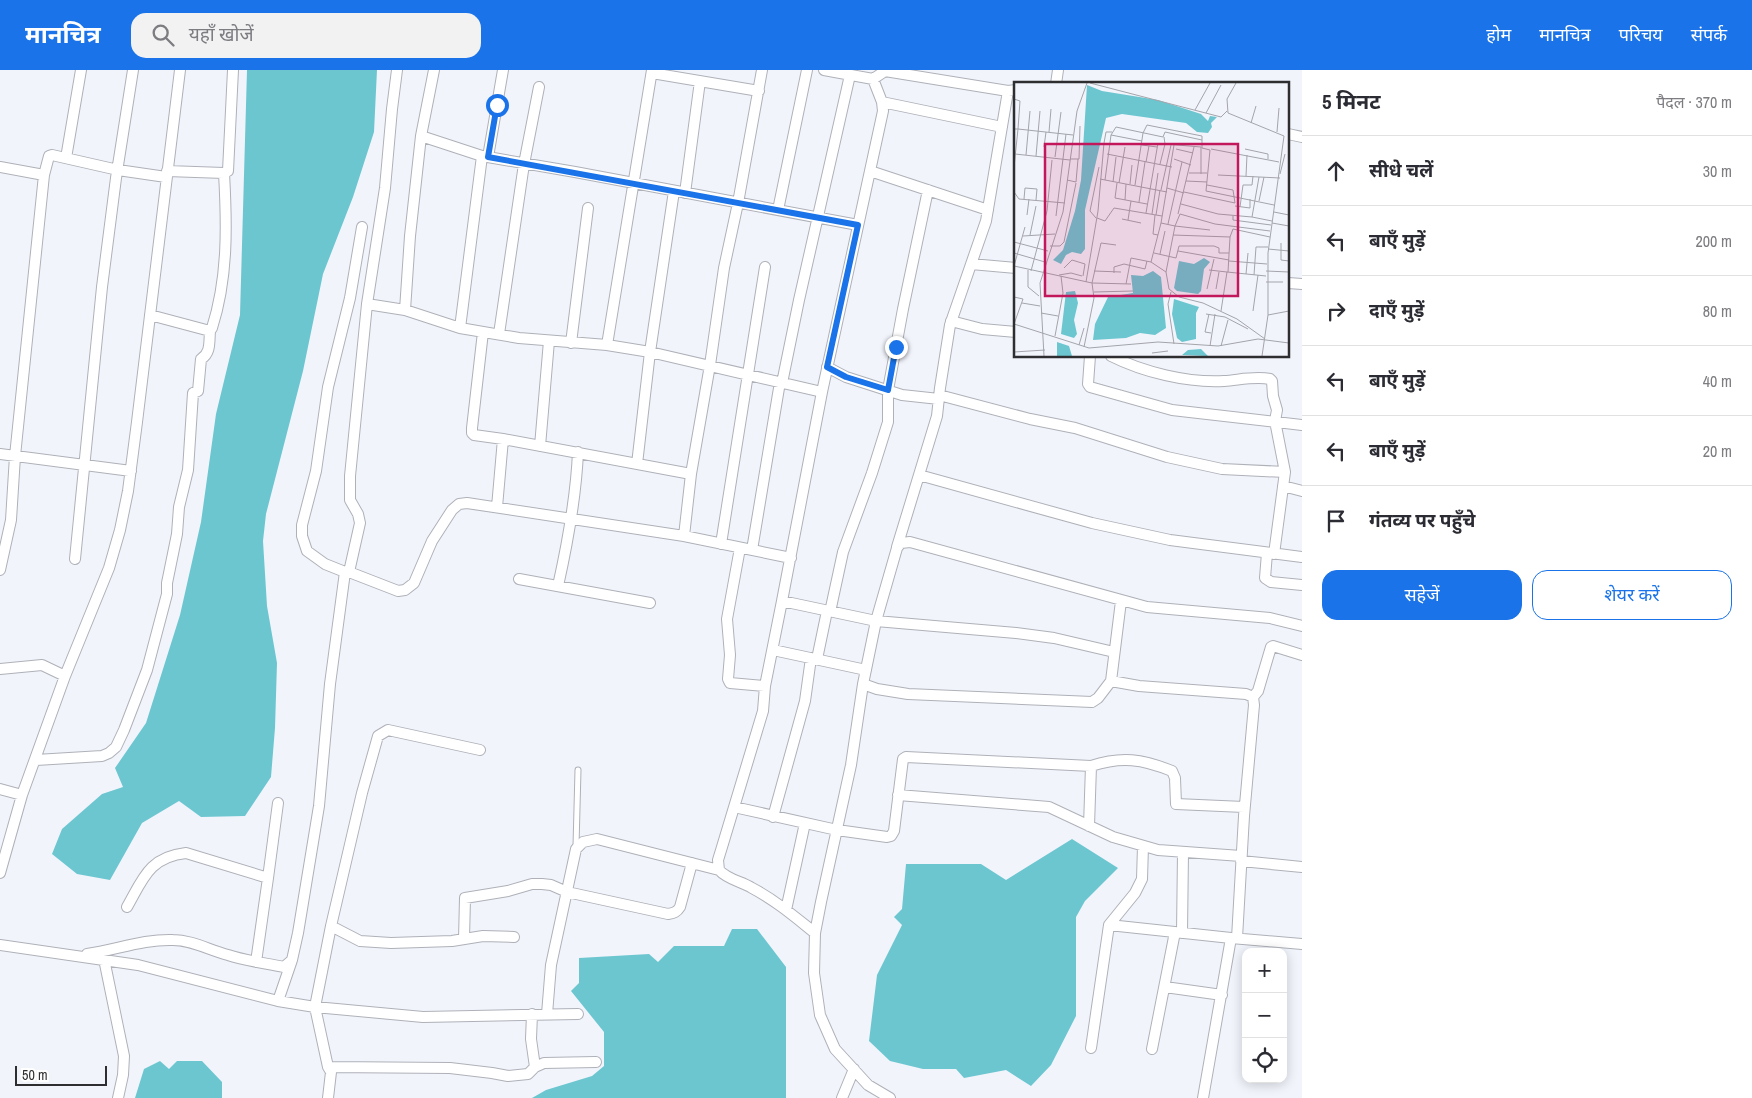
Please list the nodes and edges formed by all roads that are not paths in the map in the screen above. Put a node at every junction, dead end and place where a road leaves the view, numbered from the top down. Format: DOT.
graph roads {
  1 [pos="81,70"];
  2 [pos="133,70"];
  3 [pos="180,70"];
  4 [pos="233,70"];
  5 [pos="397,70"];
  6 [pos="434,70"];
  7 [pos="503,70"];
  8 [pos="762,70"];
  9 [pos="807,70"];
  10 [pos="824,70"];
  11 [pos="652,71"];
  12 [pos="850,75"];
  13 [pos="873,79"];
  14 [pos="700,81"];
  15 [pos="539,87"];
  16 [pos="1012,90"];
  17 [pos="759,91"];
  18 [pos="882,102"];
  19 [pos="1002,128"];
  20 [pos="421,136"];
  21 [pos="485,157"];
  22 [pos="66,158"];
  23 [pos="524,164"];
  24 [pos="0,166"];
  25 [pos="118,170"];
  26 [pos="870,170"];
  27 [pos="224,173"];
  28 [pos="167,174"];
  29 [pos="44,175"];
  30 [pos="634,184"];
  31 [pos="928,190"];
  32 [pos="674,191"];
  33 [pos="685,193"];
  34 [pos="738,203"];
  35 [pos="588,208"];
  36 [pos="778,210"];
  37 [pos="988,210"];
  38 [pos="818,218"];
  39 [pos="858,225"];
  40 [pos="362,227"];
  41 [pos="971,264"];
  42 [pos="765,267"];
  43 [pos="1014,268"];
  44 [pos="367,304"];
  45 [pos="405,310"];
  46 [pos="150,315"];
  47 [pos="951,321"];
  48 [pos="460,328"];
  49 [pos="210,331"];
  50 [pos="482,332"];
  51 [pos="1014,332"];
  52 [pos="499,334"];
  53 [pos="549,341"];
  54 [pos="571,343"];
  55 [pos="607,345"];
  56 [pos="650,352"];
  57 [pos="1090,358"];
  58 [pos="1115,358"];
  59 [pos="710,365"];
  60 [pos="827,367"];
  61 [pos="748,374"];
  62 [pos="781,382"];
  63 [pos="888,390"];
  64 [pos="822,392"];
  65 [pos="939,397"];
  66 [pos="1275,421"];
  67 [pos="1302,425"];
  68 [pos="503,439"];
  69 [pos="540,446"];
  70 [pos="578,452"];
  71 [pos="0,454"];
  72 [pos="15,456"];
  73 [pos="637,464"];
  74 [pos="84,465"];
  75 [pos="131,471"];
  76 [pos="1285,472"];
  77 [pos="691,474"];
  78 [pos="919,475"];
  79 [pos="1284,486"];
  80 [pos="1302,491"];
  81 [pos="497,507"];
  82 [pos="572,518"];
  83 [pos="684,536"];
  84 [pos="721,544"];
  85 [pos="740,548"];
  86 [pos="897,548"];
  87 [pos="752,550"];
  88 [pos="1270,554"];
  89 [pos="1302,557"];
  90 [pos="791,558"];
  91 [pos="75,559"];
  92 [pos="0,570"];
  93 [pos="347,572"];
  94 [pos="519,579"];
  95 [pos="1302,585"];
  96 [pos="558,586"];
  97 [pos="782,601"];
  98 [pos="1121,601"];
  99 [pos="650,603"];
  100 [pos="829,612"];
  101 [pos="876,621"];
  102 [pos="1302,626"];
  103 [pos="773,650"];
  104 [pos="1114,652"];
  105 [pos="1302,655"];
  106 [pos="814,659"];
  107 [pos="0,669"];
  108 [pos="866,670"];
  109 [pos="65,676"];
  110 [pos="1111,681"];
  111 [pos="863,684"];
  112 [pos="766,686"];
  113 [pos="1253,697"];
  114 [pos="480,750"];
  115 [pos="36,760"];
  116 [pos="1091,766"];
  117 [pos="578,770"];
  118 [pos="0,789"];
  119 [pos="22,795"];
  120 [pos="898,795"];
  121 [pos="278,803"];
  122 [pos="734,807"];
  123 [pos="1244,807"];
  124 [pos="773,817"];
  125 [pos="805,823"];
  126 [pos="1089,826"];
  127 [pos="837,830"];
  128 [pos="1143,846"];
  129 [pos="576,849"];
  130 [pos="1183,852"];
  131 [pos="1241,859"];
  132 [pos="692,863"];
  133 [pos="1302,866"];
  134 [pos="0,868"];
  135 [pos="718,870"];
  136 [pos="268,878"];
  137 [pos="567,892"];
  138 [pos="127,907"];
  139 [pos="786,910"];
  140 [pos="1109,925"];
  141 [pos="330,926"];
  142 [pos="1179,932"];
  143 [pos="815,933"];
  144 [pos="514,937"];
  145 [pos="1234,938"];
  146 [pos="464,939"];
  147 [pos="1302,944"];
  148 [pos="0,945"];
  149 [pos="74,955"];
  150 [pos="104,959"];
  151 [pos="292,960"];
  152 [pos="256,962"];
  153 [pos="1164,987"];
  154 [pos="1222,995"];
  155 [pos="278,1001"];
  156 [pos="315,1007"];
  157 [pos="532,1014"];
  158 [pos="547,1014"];
  159 [pos="578,1014"];
  160 [pos="1091,1048"];
  161 [pos="1152,1050"];
  162 [pos="596,1062"];
  163 [pos="328,1067"];
  164 [pos="535,1067"];
  165 [pos="854,1069"];
  166 [pos="118,1098"];
  167 [pos="328,1098"];
  168 [pos="842,1098"];
  169 [pos="890,1098"];
  170 [pos="1203,1098"];
  1 -- 22 [label="street"];
  2 -- 25 [label="street"];
  3 -- 28 [label="street"];
  4 -- 27 [label="street"];
  5 -- 44 [label="street"];
  6 -- 20 [label="street"];
  7 -- 21 [label="street"];
  8 -- 17 [label="street"];
  9 -- 36 [label="street"];
  10 -- 12 [label="street"];
  11 -- 14 [label="street"];
  11 -- 30 [label="street"];
  12 -- 13 [label="street"];
  12 -- 38 [label="street"];
  13 -- 16 [label="street"];
  13 -- 18 [label="street"];
  14 -- 17 [label="street"];
  14 -- 33 [label="street"];
  15 -- 23 [label="street"];
  16 -- 19 [label="street"];
  17 -- 34 [label="street"];
  18 -- 19 [label="street"];
  18 -- 26 [label="street"];
  19 -- 37 [label="street"];
  20 -- 21 [label="street"];
  20 -- 45 [label="street"];
  21 -- 23 [label="street"];
  21 -- 48 [label="street"];
  22 -- 25 [label="street"];
  22 -- 29 [label="street"];
  23 -- 30 [label="street"];
  23 -- 52 [label="street"];
  24 -- 29 [label="street"];
  25 -- 28 [label="street"];
  25 -- 74 [label="street"];
  26 -- 31 [label="street"];
  26 -- 39 [label="street"];
  27 -- 28 [label="street"];
  27 -- 49 [label="street"];
  28 -- 46 [label="street"];
  29 -- 72 [label="street"];
  30 -- 32 [label="street"];
  30 -- 55 [label="street"];
  31 -- 37 [label="street"];
  31 -- 63 [label="street"];
  32 -- 33 [label="street"];
  32 -- 56 [label="street"];
  33 -- 34 [label="street"];
  34 -- 36 [label="street"];
  34 -- 59 [label="street"];
  35 -- 54 [label="street"];
  36 -- 38 [label="street"];
  37 -- 41 [label="street"];
  38 -- 39 [label="street"];
  38 -- 62 [label="street"];
  39 -- 60 [label="street"];
  40 -- 93 [label="street"];
  41 -- 43 [label="street"];
  41 -- 47 [label="street"];
  42 -- 61 [label="street"];
  44 -- 45 [label="street"];
  44 -- 93 [label="street"];
  45 -- 48 [label="street"];
  46 -- 49 [label="street"];
  46 -- 75 [label="street"];
  47 -- 51 [label="street"];
  47 -- 65 [label="street"];
  48 -- 50 [label="street"];
  49 -- 115 [label="street"];
  50 -- 52 [label="street"];
  50 -- 68 [label="street"];
  52 -- 53 [label="street"];
  53 -- 54 [label="street"];
  53 -- 69 [label="street"];
  54 -- 55 [label="street"];
  55 -- 56 [label="street"];
  56 -- 59 [label="street"];
  56 -- 73 [label="street"];
  57 -- 66 [label="street"];
  58 -- 66 [label="street"];
  59 -- 61 [label="street"];
  59 -- 77 [label="street"];
  60 -- 63 [label="street"];
  60 -- 64 [label="street"];
  61 -- 62 [label="street"];
  61 -- 84 [label="street"];
  62 -- 64 [label="street"];
  62 -- 87 [label="street"];
  63 -- 65 [label="street"];
  63 -- 100 [label="street"];
  64 -- 90 [label="street"];
  65 -- 76 [label="street"];
  65 -- 78 [label="street"];
  66 -- 67 [label="street"];
  66 -- 76 [label="street"];
  68 -- 69 [label="street"];
  68 -- 81 [label="street"];
  69 -- 70 [label="street"];
  70 -- 73 [label="street"];
  70 -- 82 [label="street"];
  71 -- 72 [label="street"];
  72 -- 74 [label="street"];
  72 -- 92 [label="street"];
  73 -- 77 [label="street"];
  74 -- 75 [label="street"];
  74 -- 91 [label="street"];
  75 -- 109 [label="street"];
  76 -- 79 [label="street"];
  77 -- 83 [label="street"];
  78 -- 86 [label="street"];
  78 -- 88 [label="street"];
  79 -- 80 [label="street"];
  79 -- 88 [label="street"];
  81 -- 82 [label="street"];
  81 -- 93 [label="street"];
  82 -- 83 [label="street"];
  82 -- 96 [label="street"];
  83 -- 84 [label="street"];
  84 -- 85 [label="street"];
  85 -- 87 [label="street"];
  85 -- 112 [label="street"];
  86 -- 98 [label="street"];
  86 -- 101 [label="street"];
  87 -- 90 [label="street"];
  88 -- 89 [label="street"];
  88 -- 95 [label="street"];
  90 -- 97 [label="street"];
  93 -- 151 [label="street"];
  94 -- 96 [label="street"];
  96 -- 99 [label="street"];
  97 -- 100 [label="street"];
  97 -- 103 [label="street"];
  98 -- 102 [label="street"];
  98 -- 104 [label="street"];
  100 -- 101 [label="street"];
  100 -- 106 [label="street"];
  101 -- 104 [label="street"];
  101 -- 108 [label="street"];
  103 -- 106 [label="street"];
  103 -- 112 [label="street"];
  104 -- 110 [label="street"];
  105 -- 113 [label="street"];
  106 -- 108 [label="street"];
  106 -- 124 [label="street"];
  107 -- 109 [label="street"];
  108 -- 111 [label="street"];
  109 -- 115 [label="street"];
  110 -- 111 [label="street"];
  110 -- 113 [label="street"];
  111 -- 127 [label="street"];
  112 -- 122 [label="street"];
  113 -- 123 [label="street"];
  114 -- 141 [label="street"];
  115 -- 119 [label="street"];
  116 -- 120 [label="street"];
  116 -- 123 [label="street"];
  116 -- 126 [label="street"];
  117 -- 129 [label="lane"];
  118 -- 119 [label="street"];
  119 -- 134 [label="street"];
  120 -- 126 [label="street"];
  120 -- 127 [label="street"];
  121 -- 136 [label="street"];
  122 -- 124 [label="street"];
  122 -- 135 [label="street"];
  123 -- 131 [label="street"];
  124 -- 125 [label="street"];
  125 -- 127 [label="street"];
  125 -- 139 [label="street"];
  126 -- 128 [label="street"];
  127 -- 143 [label="street"];
  128 -- 130 [label="street"];
  128 -- 140 [label="street"];
  129 -- 132 [label="street"];
  129 -- 137 [label="street"];
  130 -- 131 [label="street"];
  130 -- 142 [label="street"];
  131 -- 133 [label="street"];
  131 -- 145 [label="street"];
  132 -- 135 [label="street"];
  132 -- 137 [label="street"];
  135 -- 139 [label="street"];
  136 -- 138 [label="street"];
  136 -- 152 [label="street"];
  137 -- 146 [label="street"];
  137 -- 158 [label="street"];
  139 -- 143 [label="street"];
  140 -- 142 [label="street"];
  140 -- 160 [label="street"];
  141 -- 146 [label="street"];
  141 -- 156 [label="street"];
  142 -- 145 [label="street"];
  142 -- 153 [label="street"];
  143 -- 165 [label="street"];
  144 -- 146 [label="street"];
  145 -- 147 [label="street"];
  145 -- 154 [label="street"];
  148 -- 149 [label="street"];
  149 -- 150 [label="street"];
  149 -- 152 [label="street"];
  150 -- 155 [label="street"];
  150 -- 166 [label="street"];
  151 -- 152 [label="street"];
  151 -- 155 [label="street"];
  153 -- 154 [label="street"];
  153 -- 161 [label="street"];
  154 -- 170 [label="street"];
  155 -- 156 [label="street"];
  156 -- 157 [label="street"];
  156 -- 163 [label="street"];
  157 -- 158 [label="street"];
  157 -- 164 [label="street"];
  158 -- 159 [label="street"];
  162 -- 164 [label="street"];
  163 -- 164 [label="street"];
  163 -- 167 [label="street"];
  165 -- 168 [label="street"];
  165 -- 169 [label="street"];
}
